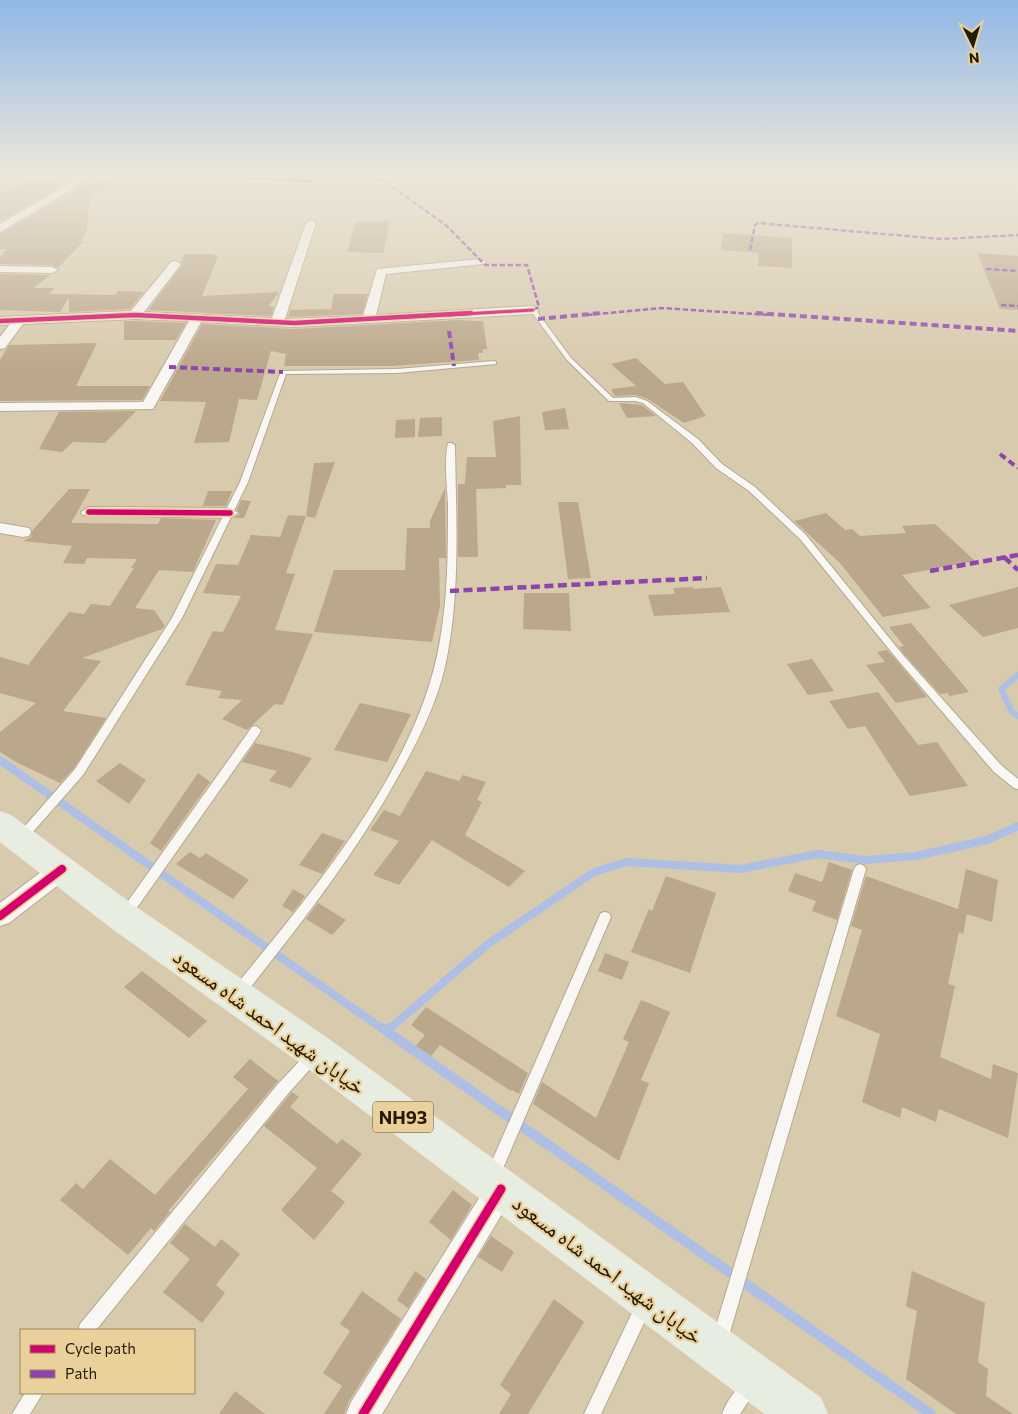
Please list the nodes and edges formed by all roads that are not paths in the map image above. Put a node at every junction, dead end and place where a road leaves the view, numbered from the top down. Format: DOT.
graph roads {
  1 [pos="306,239"];
  2 [pos="480,262"];
  3 [pos="175,264"];
  4 [pos="0,269"];
  5 [pos="52,270"];
  6 [pos="533,310"];
  7 [pos="135,315"];
  8 [pos="197,318"];
  9 [pos="368,320"];
  10 [pos="0,321"];
  11 [pos="19,322"];
  12 [pos="277,323"];
  13 [pos="0,344"];
  14 [pos="494,363"];
  15 [pos="0,407"];
  16 [pos="451,445"];
  17 [pos="88,512"];
  18 [pos="230,513"];
  19 [pos="0,528"];
  20 [pos="23,532"];
  21 [pos="256,730"];
  22 [pos="1018,785"];
  23 [pos="10,831"];
  24 [pos="62,869"];
  25 [pos="860,869"];
  26 [pos="0,916"];
  27 [pos="124,917"];
  28 [pos="605,917"];
  29 [pos="236,996"];
  30 [pos="316,1052"];
  31 [pos="496,1185"];
  32 [pos="648,1298"];
  33 [pos="87,1329"];
  34 [pos="717,1350"];
  35 [pos="756,1379"];
  36 [pos="34,1394"];
  37 [pos="20,1414"];
  38 [pos="363,1414"];
  39 [pos="592,1414"];
  40 [pos="730,1414"];
  41 [pos="804,1414"];
  1 -- 12 [label="street"];
  2 -- 9 [label="street"];
  3 -- 7 [label="street"];
  4 -- 5 [label="street"];
  6 -- 9 [label="street"];
  6 -- 22 [label="lane"];
  7 -- 8 [label="street"];
  7 -- 11 [label="street"];
  8 -- 12 [label="street"];
  8 -- 15 [label="street"];
  9 -- 12 [label="street"];
  10 -- 11 [label="street"];
  11 -- 13 [label="street"];
  14 -- 18 [label="lane"];
  16 -- 29 [label="lane"];
  17 -- 18 [label="street"];
  18 -- 23 [label="lane"];
  19 -- 20 [label="street"];
  21 -- 27 [label="lane"];
  23 -- 24 [label="main road, خیابان شهید احمد شاه مسعود / NH93"];
  24 -- 26 [label="street"];
  24 -- 27 [label="main road, خیابان شهید احمد شاه مسعود / NH93"];
  25 -- 34 [label="lane"];
  27 -- 29 [label="main road, خیابان شهید احمد شاه مسعود / NH93"];
  28 -- 31 [label="lane"];
  29 -- 30 [label="main road, خیابان شهید احمد شاه مسعود / NH93"];
  30 -- 31 [label="main road, خیابان شهید احمد شاه مسعود / NH93"];
  30 -- 33 [label="lane"];
  31 -- 32 [label="main road, خیابان شهید احمد شاه مسعود / NH93"];
  31 -- 38 [label="street"];
  32 -- 34 [label="main road, خیابان شهید احمد شاه مسعود / NH93"];
  32 -- 39 [label="lane"];
  34 -- 35 [label="main road, خیابان شهید احمد شاه مسعود / NH93"];
  35 -- 40 [label="lane"];
  35 -- 41 [label="main road, خیابان شهید احمد شاه مسعود / NH93"];
  36 -- 37 [label="lane"];
}
